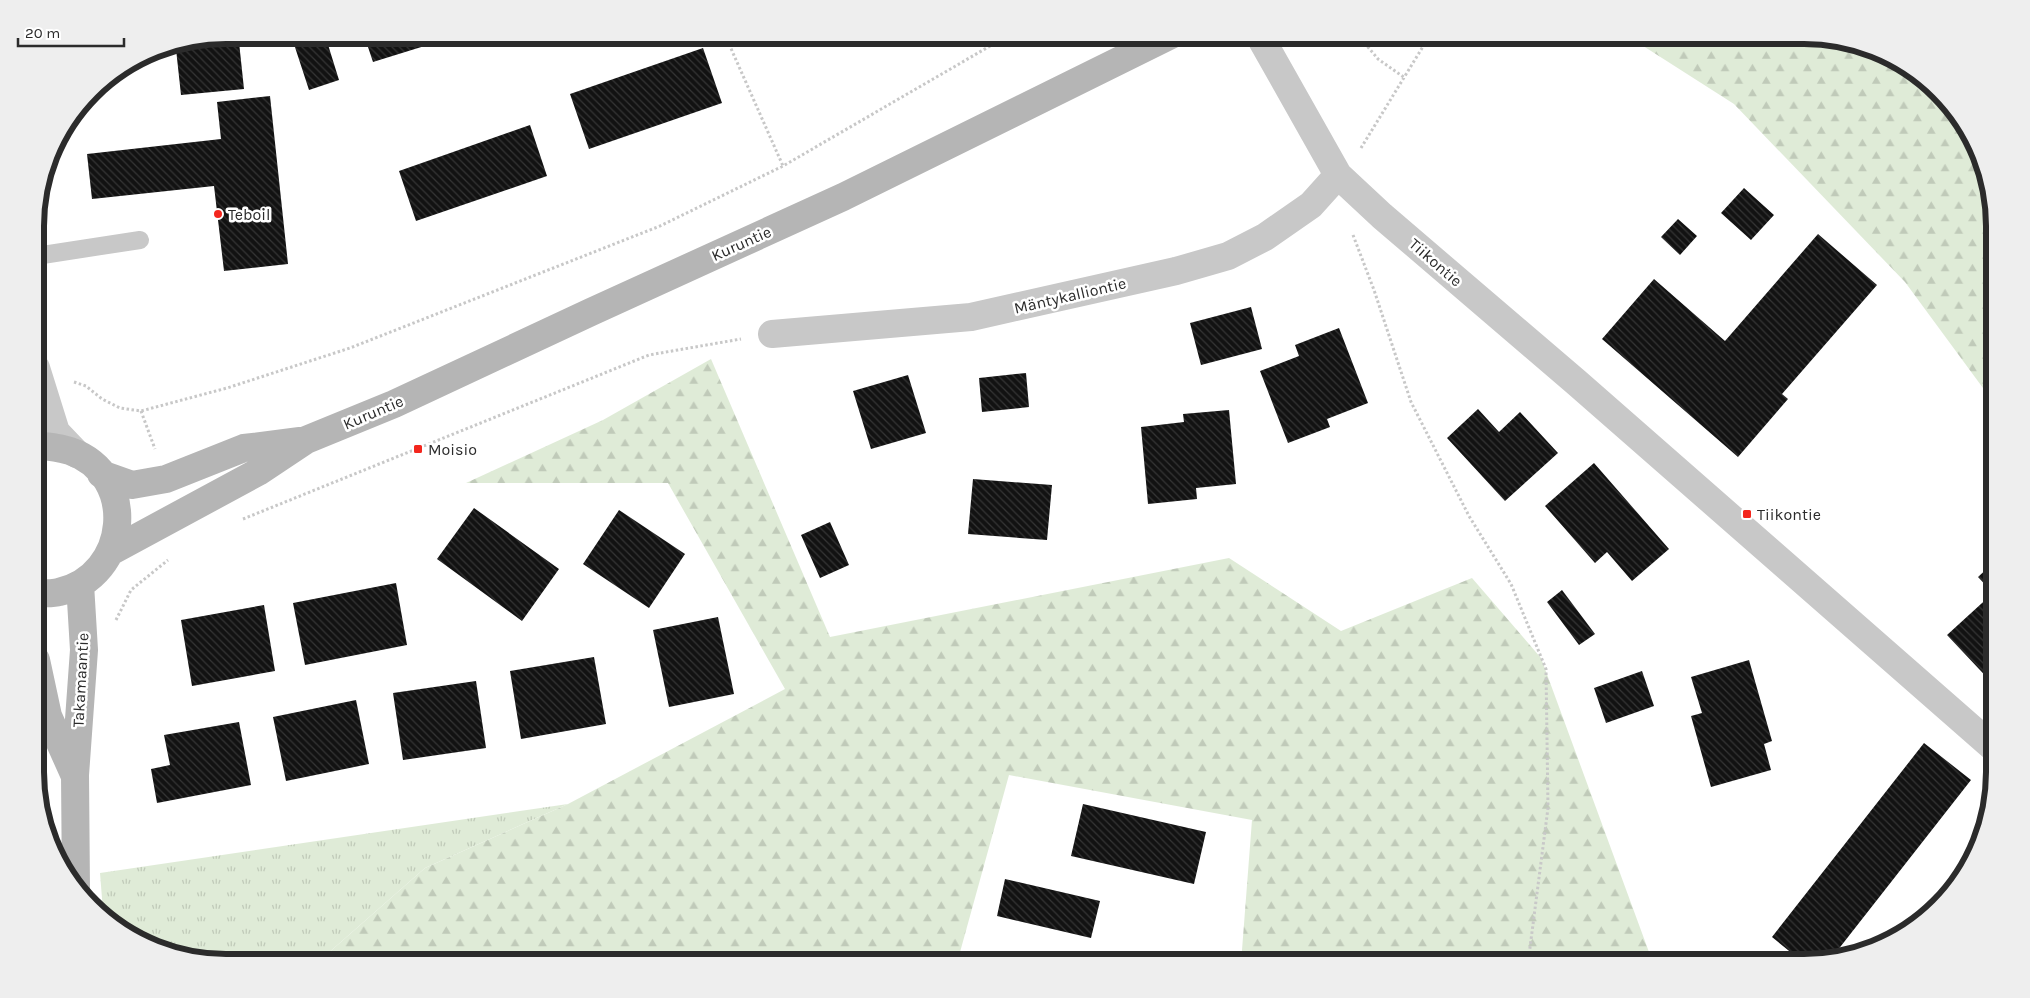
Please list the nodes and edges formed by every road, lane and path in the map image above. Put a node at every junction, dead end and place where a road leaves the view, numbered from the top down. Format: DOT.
graph roads {
  1 [pos="729,44"];
  2 [pos="993,44"];
  3 [pos="1153,44"];
  4 [pos="1264,44"];
  5 [pos="1366,44"];
  6 [pos="1425,44"];
  7 [pos="1405,78"];
  8 [pos="782,166"];
  9 [pos="1338,175"];
  10 [pos="1350,230"];
  11 [pos="140,240"];
  12 [pos="44,255"];
  13 [pos="772,334"];
  14 [pos="44,377"];
  15 [pos="44,395"];
  16 [pos="306,440"];
  17 [pos="44,447"];
  18 [pos="77,454"];
  19 [pos="101,474"];
  20 [pos="238,522"];
  21 [pos="112,550"];
  22 [pos="170,558"];
  23 [pos="80,584"];
  24 [pos="44,593"];
  25 [pos="84,650"];
  26 [pos="44,697"];
  27 [pos="1986,741"];
  28 [pos="75,775"];
  29 [pos="76,876"];
  30 [pos="1529,954"];
  1 -- 8 [label="path"];
  2 -- 8 [label="path"];
  3 -- 16 [label="main road, Kuruntie"];
  4 -- 9 [label="street, Tiikontie"];
  5 -- 7 [label="path"];
  6 -- 7 [label="path"];
  7 -- 9 [label="path"];
  8 -- 14 [label="path"];
  9 -- 13 [label="street, Mäntykalliontie"];
  9 -- 27 [label="street, Tiikontie"];
  10 -- 30 [label="path"];
  11 -- 12 [label="lane"];
  13 -- 20 [label="path"];
  15 -- 18 [label="street"];
  16 -- 19 [label="main road, Kuruntie"];
  16 -- 21 [label="main road, Kuruntie"];
  17 -- 18 [label="main road"];
  18 -- 19 [label="main road"];
  19 -- 21 [label="main road"];
  21 -- 23 [label="main road"];
  22 -- 25 [label="path"];
  23 -- 24 [label="main road"];
  23 -- 25 [label="main road, Takamaantie"];
  25 -- 28 [label="main road, Takamaantie"];
  26 -- 28 [label="main road, Takamaantie"];
  28 -- 29 [label="main road, Takamaantie"];
}
